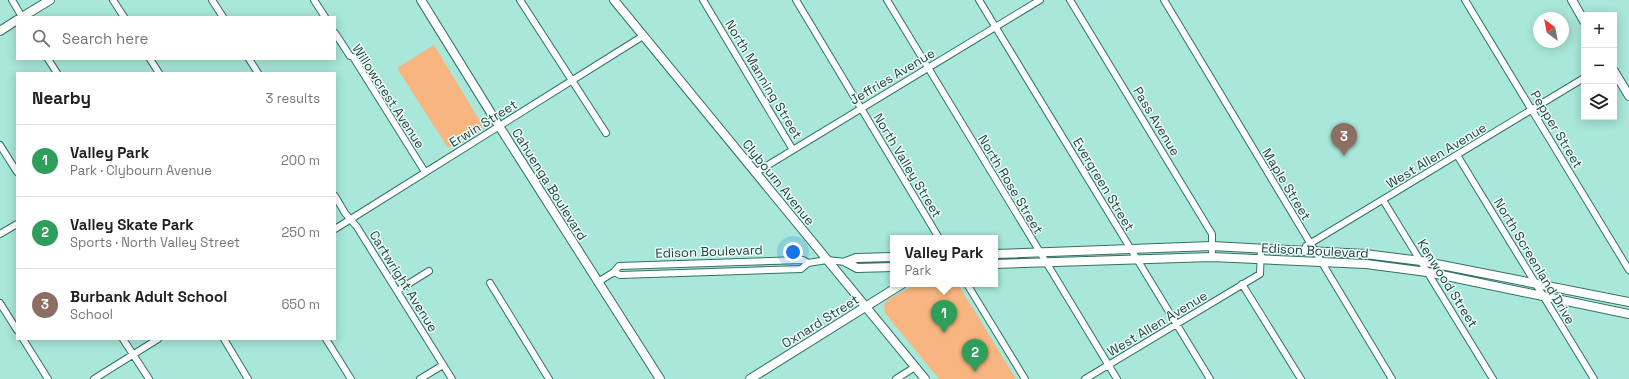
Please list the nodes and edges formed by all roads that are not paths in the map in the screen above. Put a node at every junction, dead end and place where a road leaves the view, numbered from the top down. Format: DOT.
graph roads {
  1 [pos="12,0"];
  2 [pos="50,0"];
  3 [pos="113,0"];
  4 [pos="212,0"];
  5 [pos="314,0"];
  6 [pos="421,0"];
  7 [pos="520,0"];
  8 [pos="614,0"];
  9 [pos="703,0"];
  10 [pos="796,0"];
  11 [pos="887,0"];
  12 [pos="979,0"];
  13 [pos="1040,0"];
  14 [pos="1070,0"];
  15 [pos="1164,0"];
  16 [pos="1465,0"];
  17 [pos="1572,0"];
  18 [pos="21,16"];
  19 [pos="24,16"];
  20 [pos="123,16"];
  21 [pos="222,16"];
  22 [pos="324,16"];
  23 [pos="1581,16"];
  24 [pos="16,21"];
  25 [pos="995,27"];
  26 [pos="0,31"];
  27 [pos="336,35"];
  28 [pos="644,36"];
  29 [pos="49,60"];
  30 [pos="151,60"];
  31 [pos="250,60"];
  32 [pos="928,68"];
  33 [pos="56,72"];
  34 [pos="158,72"];
  35 [pos="257,72"];
  36 [pos="1617,76"];
  37 [pos="1581,80"];
  38 [pos="571,81"];
  39 [pos="1629,96"];
  40 [pos="860,108"];
  41 [pos="1532,110"];
  42 [pos="499,126"];
  43 [pos="606,134"];
  44 [pos="0,145"];
  45 [pos="793,150"];
  46 [pos="1457,155"];
  47 [pos="16,170"];
  48 [pos="425,172"];
  49 [pos="755,173"];
  50 [pos="336,197"];
  51 [pos="1383,200"];
  52 [pos="351,219"];
  53 [pos="16,225"];
  54 [pos="336,228"];
  55 [pos="0,234"];
  56 [pos="937,235"];
  57 [pos="1310,244"];
  58 [pos="1212,246"];
  59 [pos="1131,248"];
  60 [pos="1260,249"];
  61 [pos="1300,250"];
  62 [pos="1039,252"];
  63 [pos="1315,252"];
  64 [pos="998,254"];
  65 [pos="890,257"];
  66 [pos="1212,257"];
  67 [pos="827,260"];
  68 [pos="1137,260"];
  69 [pos="1260,260"];
  70 [pos="1421,261"];
  71 [pos="846,262"];
  72 [pos="1046,262"];
  73 [pos="1322,262"];
  74 [pos="808,263"];
  75 [pos="998,264"];
  76 [pos="890,267"];
  77 [pos="1629,270"];
  78 [pos="430,271"];
  79 [pos="614,272"];
  80 [pos="1427,272"];
  81 [pos="598,282"];
  82 [pos="490,283"];
  83 [pos="1535,283"];
  84 [pos="1242,284"];
  85 [pos="899,287"];
  86 [pos="970,287"];
  87 [pos="398,291"];
  88 [pos="1543,296"];
  89 [pos="1629,302"];
  90 [pos="0,303"];
  91 [pos="866,307"];
  92 [pos="1629,314"];
  93 [pos="1176,324"];
  94 [pos="16,328"];
  95 [pos="24,340"];
  96 [pos="124,340"];
  97 [pos="156,340"];
  98 [pos="225,340"];
  99 [pos="327,340"];
  100 [pos="133,354"];
  101 [pos="443,364"];
  102 [pos="1109,365"];
  103 [pos="915,367"];
  104 [pos="48,379"];
  105 [pos="94,379"];
  106 [pos="149,379"];
  107 [pos="248,379"];
  108 [pos="351,379"];
  109 [pos="420,379"];
  110 [pos="452,379"];
  111 [pos="550,379"];
  112 [pos="660,379"];
  113 [pos="750,379"];
  114 [pos="896,379"];
  115 [pos="925,379"];
  116 [pos="1025,379"];
  117 [pos="1085,379"];
  118 [pos="1117,379"];
  119 [pos="1210,379"];
  120 [pos="1301,379"];
  121 [pos="1392,379"];
  122 [pos="1493,379"];
  123 [pos="1594,379"];
  1 -- 18 [label="street"];
  2 -- 19 [label="main road"];
  3 -- 20 [label="street"];
  4 -- 21 [label="street"];
  5 -- 22 [label="street"];
  6 -- 42 [label="main road, Cahuenga Boulevard"];
  7 -- 38 [label="street"];
  8 -- 28 [label="main road, Clybourn Avenue"];
  9 -- 45 [label="street, North Manning Street"];
  10 -- 40 [label="street, North Valley Street"];
  11 -- 32 [label="street, North Rose Street"];
  12 -- 25 [label="street, Evergreen Street"];
  13 -- 25 [label="street, Jeffries Avenue"];
  14 -- 58 [label="street, Pass Avenue"];
  15 -- 57 [label="street, Maple Street"];
  16 -- 41 [label="street, Pepper Street"];
  17 -- 23 [label="main road"];
  24 -- 26 [label="main road"];
  25 -- 32 [label="street, Jeffries Avenue"];
  25 -- 59 [label="street, Evergreen Street"];
  27 -- 48 [label="street, Willowcrest Avenue"];
  28 -- 38 [label="street, Erwin Street"];
  28 -- 49 [label="main road, Clybourn Avenue"];
  29 -- 33 [label="street"];
  30 -- 34 [label="street"];
  31 -- 35 [label="street"];
  32 -- 40 [label="street, Jeffries Avenue"];
  32 -- 62 [label="street, North Rose Street"];
  36 -- 39 [label="main road"];
  37 -- 41 [label="street, West Allen Avenue"];
  38 -- 42 [label="street, Erwin Street"];
  38 -- 43 [label="street"];
  40 -- 45 [label="street, Jeffries Avenue"];
  40 -- 56 [label="street, North Valley Street"];
  41 -- 46 [label="street, West Allen Avenue"];
  41 -- 77 [label="street, Pepper Street"];
  42 -- 48 [label="street, Erwin Street"];
  42 -- 81 [label="main road, Cahuenga Boulevard"];
  44 -- 47 [label="street"];
  45 -- 49 [label="street, Jeffries Avenue"];
  46 -- 51 [label="street, West Allen Avenue"];
  46 -- 83 [label="street, North Screenland Drive"];
  48 -- 52 [label="street, Erwin Street"];
  49 -- 67 [label="main road, Clybourn Avenue"];
  50 -- 52 [label="street, Cartwright Avenue"];
  51 -- 57 [label="street, West Allen Avenue"];
  51 -- 70 [label="street, Kenwood Street"];
  52 -- 54 [label="street, Erwin Street"];
  52 -- 87 [label="street, Cartwright Avenue"];
  53 -- 55 [label="street"];
  57 -- 61 [label="street, West Allen Avenue"];
  57 -- 63 [label="street, Maple Street"];
  58 -- 59 [label="main road, Edison Boulevard"];
  58 -- 60 [label="main road, Edison Boulevard"];
  58 -- 66 [label="street, Pass Avenue"];
  59 -- 62 [label="main road, Edison Boulevard"];
  59 -- 68 [label="street, Evergreen Street"];
  60 -- 61 [label="main road, Edison Boulevard"];
  60 -- 69 [label="street, West Allen Avenue"];
  61 -- 63 [label="main road, Edison Boulevard"];
  62 -- 64 [label="main road, Edison Boulevard"];
  62 -- 72 [label="street, North Rose Street"];
  63 -- 70 [label="main road, Edison Boulevard"];
  63 -- 73 [label="street, Maple Street"];
  65 -- 71 [label="main road, Edison Boulevard"];
  66 -- 68 [label="main road, Edison Boulevard"];
  66 -- 69 [label="main road, Edison Boulevard"];
  67 -- 71 [label="street, Edison Boulevard"];
  67 -- 74 [label="street, Edison Boulevard"];
  67 -- 91 [label="main road, Clybourn Avenue"];
  68 -- 72 [label="main road, Edison Boulevard"];
  68 -- 93 [label="street, Evergreen Street"];
  69 -- 73 [label="main road, Edison Boulevard"];
  69 -- 84 [label="street, West Allen Avenue"];
  70 -- 80 [label="street, Kenwood Street"];
  70 -- 83 [label="main road, Edison Boulevard"];
  71 -- 76 [label="main road, Edison Boulevard"];
  72 -- 75 [label="main road, Edison Boulevard"];
  72 -- 102 [label="street, North Rose Street"];
  73 -- 80 [label="main road, Edison Boulevard"];
  73 -- 121 [label="street, Maple Street"];
  74 -- 79 [label="street, Edison Boulevard"];
  74 -- 79 [label="street, Edison Boulevard"];
  78 -- 87 [label="street"];
  79 -- 81 [label="street, Edison Boulevard"];
  80 -- 88 [label="main road, Edison Boulevard"];
  80 -- 122 [label="street, Kenwood Street"];
  81 -- 112 [label="main road, Cahuenga Boulevard"];
  82 -- 111 [label="street"];
  83 -- 88 [label="street, North Screenland Drive"];
  83 -- 89 [label="main road, Edison Boulevard"];
  84 -- 93 [label="street, West Allen Avenue"];
  84 -- 120 [label="street"];
  85 -- 91 [label="main road, Oxnard Street"];
  86 -- 116 [label="street"];
  87 -- 101 [label="street, Cartwright Avenue"];
  88 -- 92 [label="main road, Edison Boulevard"];
  88 -- 123 [label="street, North Screenland Drive"];
  90 -- 94 [label="street"];
  91 -- 103 [label="main road, Clybourn Avenue"];
  91 -- 113 [label="main road, Oxnard Street"];
  93 -- 102 [label="street, West Allen Avenue"];
  93 -- 119 [label="street, Evergreen Street"];
  95 -- 104 [label="street"];
  96 -- 100 [label="street"];
  97 -- 100 [label="street"];
  98 -- 107 [label="street"];
  99 -- 108 [label="street"];
  100 -- 105 [label="street"];
  100 -- 106 [label="street"];
  101 -- 109 [label="street"];
  101 -- 110 [label="street, Cartwright Avenue"];
  102 -- 117 [label="street, West Allen Avenue"];
  102 -- 118 [label="street, North Rose Street"];
  103 -- 114 [label="street"];
  103 -- 115 [label="main road, Clybourn Avenue"];
}
